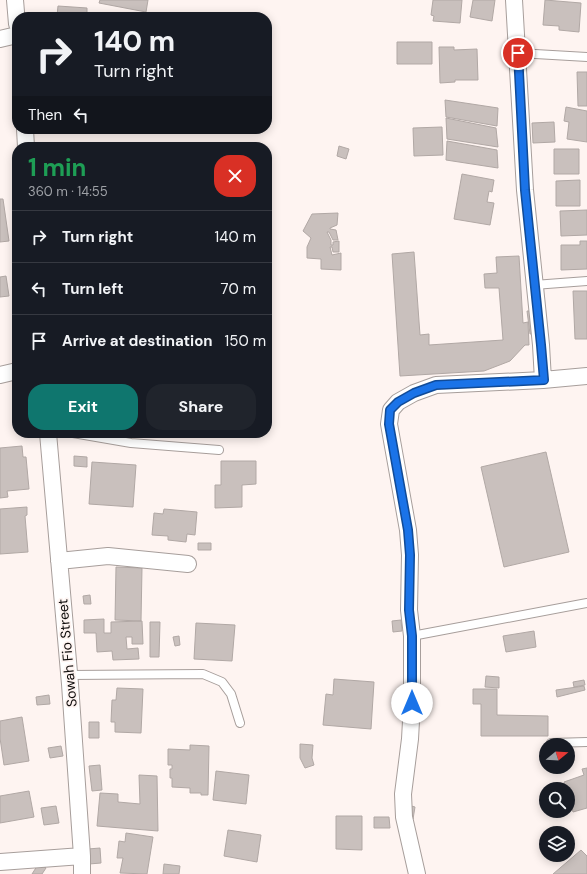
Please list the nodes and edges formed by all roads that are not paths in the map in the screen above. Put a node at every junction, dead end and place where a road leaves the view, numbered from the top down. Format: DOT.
graph roads {
  1 [pos="15,0"];
  2 [pos="514,0"];
  3 [pos="16,12"];
  4 [pos="12,36"];
  5 [pos="0,39"];
  6 [pos="518,53"];
  7 [pos="587,57"];
  8 [pos="587,281"];
  9 [pos="534,285"];
  10 [pos="12,372"];
  11 [pos="0,376"];
  12 [pos="587,376"];
  13 [pos="544,380"];
  14 [pos="48,438"];
  15 [pos="102,438"];
  16 [pos="219,450"];
  17 [pos="60,561"];
  18 [pos="188,564"];
  19 [pos="587,604"];
  20 [pos="412,636"];
  21 [pos="69,675"];
  22 [pos="240,723"];
  23 [pos="575,742"];
  24 [pos="587,742"];
  25 [pos="82,856"];
  26 [pos="0,862"];
  27 [pos="82,874"];
  28 [pos="416,874"];
  1 -- 3 [label="street"];
  2 -- 6 [label="street"];
  4 -- 5 [label="street"];
  6 -- 7 [label="lane"];
  6 -- 9 [label="street"];
  8 -- 9 [label="lane"];
  9 -- 13 [label="street"];
  10 -- 11 [label="street"];
  12 -- 13 [label="street"];
  13 -- 20 [label="street"];
  14 -- 17 [label="street, Sowah Fio Street"];
  15 -- 16 [label="lane"];
  17 -- 18 [label="street"];
  17 -- 21 [label="street, Sowah Fio Street"];
  19 -- 20 [label="lane"];
  20 -- 28 [label="street"];
  21 -- 22 [label="lane"];
  21 -- 25 [label="street, Sowah Fio Street"];
  23 -- 24 [label="lane"];
  25 -- 26 [label="street"];
  25 -- 27 [label="street, Sowah Fio Street"];
}
